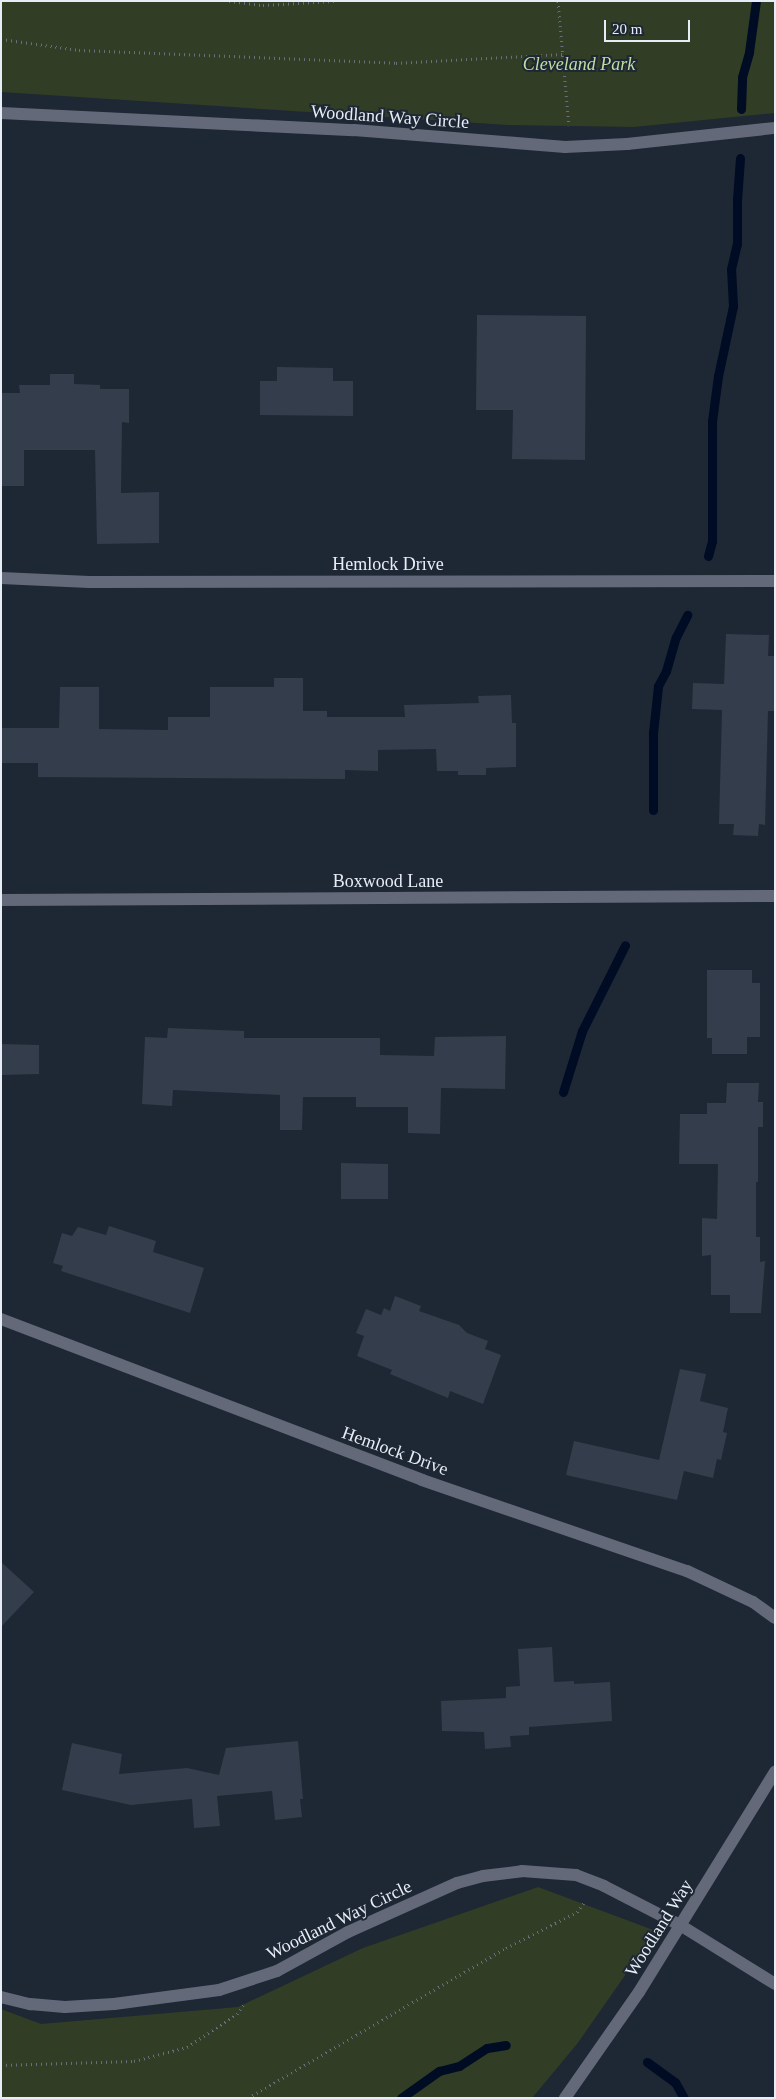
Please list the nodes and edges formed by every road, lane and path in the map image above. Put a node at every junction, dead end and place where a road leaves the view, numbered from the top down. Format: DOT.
graph roads {
  1 [pos="229,1"];
  2 [pos="334,1"];
  3 [pos="558,1"];
  4 [pos="1,38"];
  5 [pos="563,54"];
  6 [pos="1,113"];
  7 [pos="775,128"];
  8 [pos="571,147"];
  9 [pos="1,578"];
  10 [pos="775,580"];
  11 [pos="775,896"];
  12 [pos="1,900"];
  13 [pos="1,1319"];
  14 [pos="775,1618"];
  15 [pos="775,1772"];
  16 [pos="598,1883"];
  17 [pos="680,1925"];
  18 [pos="260,1976"];
  19 [pos="775,1984"];
  20 [pos="1,1997"];
  21 [pos="1,2065"];
  22 [pos="248,2098"];
  23 [pos="565,2098"];
  1 -- 2 [label="path"];
  3 -- 5 [label="path"];
  4 -- 5 [label="path"];
  5 -- 8 [label="path"];
  6 -- 8 [label="street, Woodland Way Circle"];
  7 -- 8 [label="street, Woodland Way Circle"];
  9 -- 10 [label="street, Hemlock Drive"];
  11 -- 12 [label="street, Boxwood Lane"];
  13 -- 14 [label="street, Hemlock Drive"];
  15 -- 17 [label="street, Woodland Way"];
  16 -- 17 [label="street, Woodland Way Circle"];
  16 -- 18 [label="street, Woodland Way Circle"];
  16 -- 22 [label="path"];
  17 -- 19 [label="street, Woodland Way Circle"];
  17 -- 23 [label="street, Woodland Way"];
  18 -- 20 [label="street, Woodland Way Circle"];
  18 -- 21 [label="path"];
}
